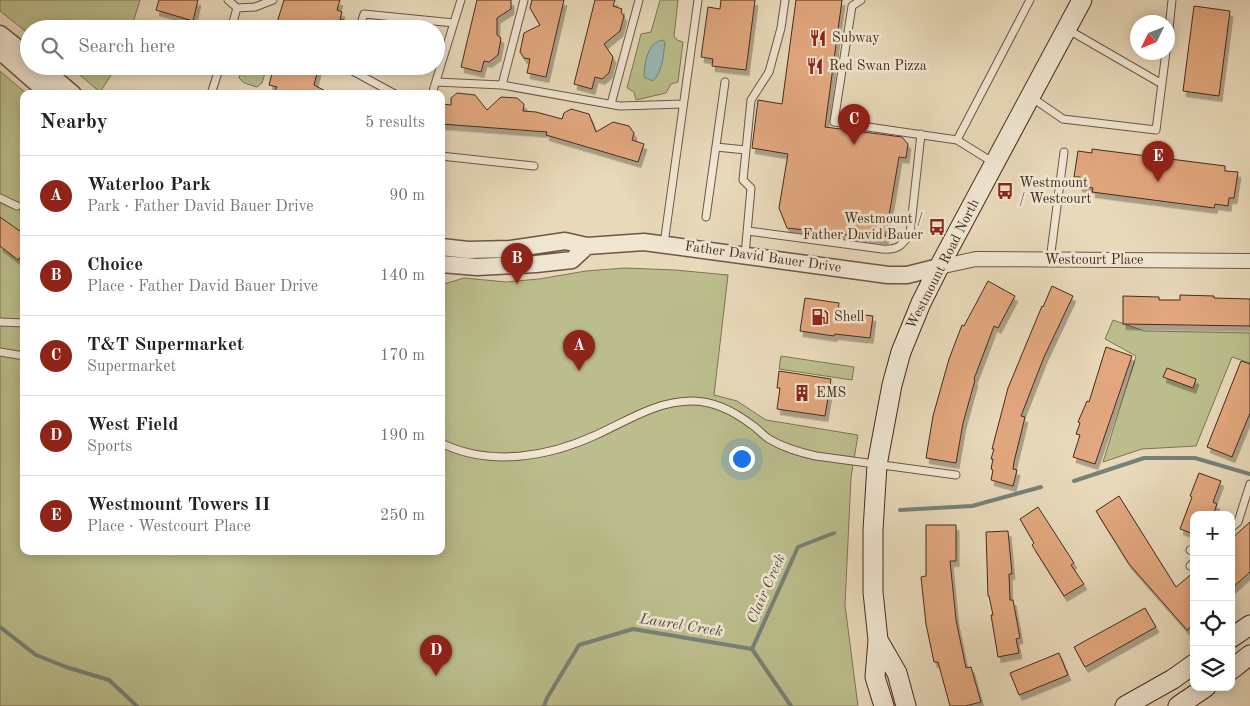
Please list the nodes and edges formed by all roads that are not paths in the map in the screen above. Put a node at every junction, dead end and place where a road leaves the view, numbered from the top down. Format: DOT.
graph roads {
  1 [pos="228,0"];
  2 [pos="273,0"];
  3 [pos="460,0"];
  4 [pos="524,0"];
  5 [pos="639,0"];
  6 [pos="698,0"];
  7 [pos="785,0"];
  8 [pos="861,0"];
  9 [pos="1030,0"];
  10 [pos="1082,0"];
  11 [pos="1172,0"];
  12 [pos="238,8"];
  13 [pos="1170,15"];
  14 [pos="234,20"];
  15 [pos="362,20"];
  16 [pos="424,20"];
  17 [pos="445,22"];
  18 [pos="454,23"];
  19 [pos="1066,30"];
  20 [pos="0,34"];
  21 [pos="20,50"];
  22 [pos="0,51"];
  23 [pos="445,52"];
  24 [pos="1165,60"];
  25 [pos="20,68"];
  26 [pos="28,75"];
  27 [pos="51,75"];
  28 [pos="217,75"];
  29 [pos="360,75"];
  30 [pos="438,75"];
  31 [pos="436,82"];
  32 [pos="725,82"];
  33 [pos="1162,84"];
  34 [pos="502,85"];
  35 [pos="45,90"];
  36 [pos="68,90"];
  37 [pos="212,90"];
  38 [pos="388,90"];
  39 [pos="433,90"];
  40 [pos="1030,97"];
  41 [pos="611,104"];
  42 [pos="684,104"];
  43 [pos="920,134"];
  44 [pos="957,140"];
  45 [pos="716,147"];
  46 [pos="746,150"];
  47 [pos="1064,152"];
  48 [pos="445,156"];
  49 [pos="995,163"];
  50 [pos="534,166"];
  51 [pos="0,198"];
  52 [pos="17,206"];
  53 [pos="706,217"];
  54 [pos="748,231"];
  55 [pos="664,244"];
  56 [pos="587,246"];
  57 [pos="445,247"];
  58 [pos="745,255"];
  59 [pos="1050,260"];
  60 [pos="1250,261"];
  61 [pos="445,264"];
  62 [pos="938,267"];
  63 [pos="0,322"];
  64 [pos="20,323"];
  65 [pos="0,352"];
  66 [pos="20,355"];
  67 [pos="445,445"];
  68 [pos="877,465"];
  69 [pos="956,475"];
  70 [pos="1249,487"];
  71 [pos="1235,525"];
  72 [pos="1250,625"];
  73 [pos="1235,635"];
  74 [pos="878,640"];
  75 [pos="1250,655"];
  76 [pos="1190,667"];
  77 [pos="1235,667"];
  78 [pos="1200,691"];
  79 [pos="884,706"];
  80 [pos="906,706"];
  81 [pos="1125,706"];
  82 [pos="1178,706"];
  1 -- 12 [label="lane"];
  2 -- 12 [label="lane"];
  3 -- 18 [label="lane"];
  4 -- 34 [label="lane"];
  5 -- 41 [label="lane"];
  6 -- 42 [label="lane"];
  7 -- 46 [label="lane"];
  8 -- 43 [label="lane"];
  9 -- 44 [label="lane"];
  10 -- 19 [label="main road, Westmount Road North"];
  11 -- 13 [label="lane"];
  12 -- 14 [label="lane"];
  15 -- 16 [label="lane"];
  17 -- 18 [label="lane"];
  18 -- 23 [label="lane"];
  19 -- 33 [label="lane"];
  19 -- 40 [label="main road, Westmount Road North"];
  20 -- 21 [label="street"];
  22 -- 25 [label="street"];
  24 -- 33 [label="lane"];
  26 -- 35 [label="street"];
  27 -- 36 [label="street"];
  28 -- 37 [label="lane"];
  29 -- 38 [label="lane"];
  30 -- 31 [label="lane"];
  31 -- 34 [label="lane"];
  31 -- 39 [label="lane"];
  32 -- 45 [label="lane"];
  33 -- 40 [label="lane"];
  34 -- 41 [label="lane"];
  40 -- 49 [label="main road, Westmount Road North"];
  41 -- 42 [label="lane"];
  42 -- 55 [label="lane"];
  43 -- 44 [label="lane"];
  43 -- 54 [label="lane"];
  44 -- 49 [label="lane"];
  45 -- 46 [label="lane"];
  45 -- 53 [label="lane"];
  46 -- 54 [label="lane"];
  47 -- 59 [label="lane"];
  48 -- 50 [label="lane"];
  49 -- 62 [label="main road, Westmount Road North"];
  51 -- 52 [label="lane"];
  54 -- 58 [label="lane"];
  55 -- 56 [label="street, Father David Bauer Drive"];
  55 -- 58 [label="street, Father David Bauer Drive"];
  56 -- 57 [label="street, Father David Bauer Drive"];
  56 -- 61 [label="street"];
  58 -- 62 [label="street, Father David Bauer Drive"];
  59 -- 60 [label="street, Westcourt Place"];
  59 -- 62 [label="street, Westcourt Place"];
  62 -- 68 [label="main road, Westmount Road North"];
  63 -- 64 [label="lane"];
  65 -- 66 [label="lane"];
  67 -- 68 [label="lane"];
  68 -- 69 [label="lane"];
  68 -- 74 [label="main road, Westmount Road North"];
  70 -- 71 [label="lane"];
  72 -- 73 [label="main road"];
  74 -- 79 [label="main road, Westmount Road North"];
  74 -- 80 [label="main road, Westmount Road North"];
  75 -- 77 [label="main road"];
  76 -- 81 [label="main road"];
  78 -- 82 [label="main road"];
}
